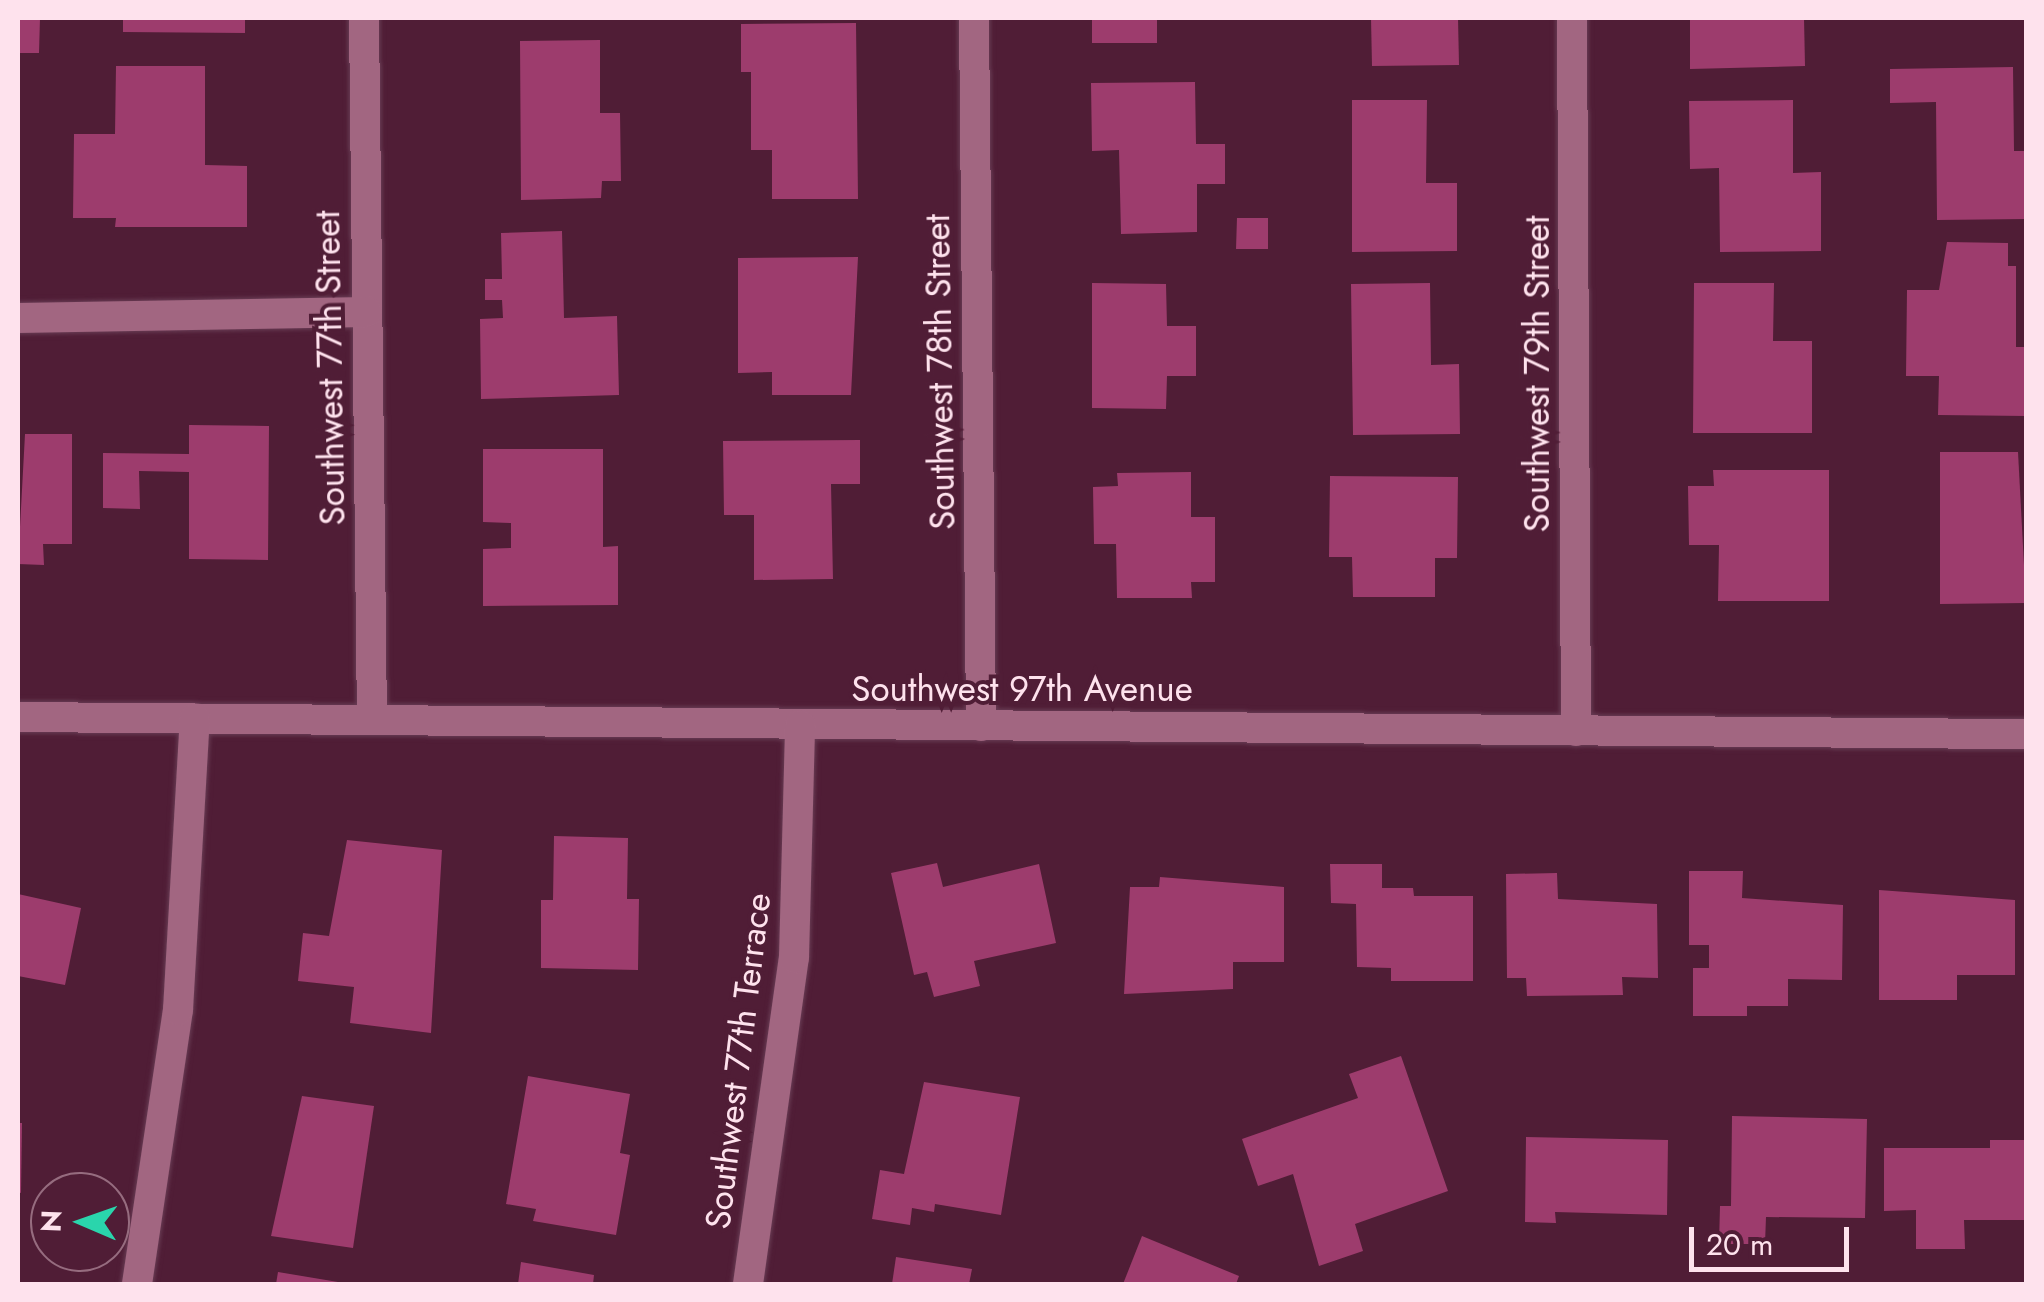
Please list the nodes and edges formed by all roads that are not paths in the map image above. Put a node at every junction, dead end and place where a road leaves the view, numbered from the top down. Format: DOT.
graph roads {
  1 [pos="364,18"];
  2 [pos="974,18"];
  3 [pos="1572,18"];
  4 [pos="367,312"];
  5 [pos="18,318"];
  6 [pos="18,717"];
  7 [pos="195,718"];
  8 [pos="372,718"];
  9 [pos="800,725"];
  10 [pos="981,726"];
  11 [pos="1576,731"];
  12 [pos="2026,734"];
  13 [pos="138,1284"];
  14 [pos="748,1284"];
  1 -- 4 [label="street, Southwest 77th Street"];
  2 -- 10 [label="street, Southwest 78th Street"];
  3 -- 11 [label="street, Southwest 79th Street"];
  4 -- 5 [label="street"];
  4 -- 8 [label="street, Southwest 77th Street"];
  6 -- 7 [label="street, Southwest 97th Avenue"];
  7 -- 8 [label="street, Southwest 97th Avenue"];
  7 -- 13 [label="street"];
  8 -- 9 [label="street, Southwest 97th Avenue"];
  9 -- 10 [label="street, Southwest 97th Avenue"];
  9 -- 14 [label="street, Southwest 77th Terrace"];
  10 -- 11 [label="street, Southwest 97th Avenue"];
  11 -- 12 [label="street, Southwest 97th Avenue"];
}
